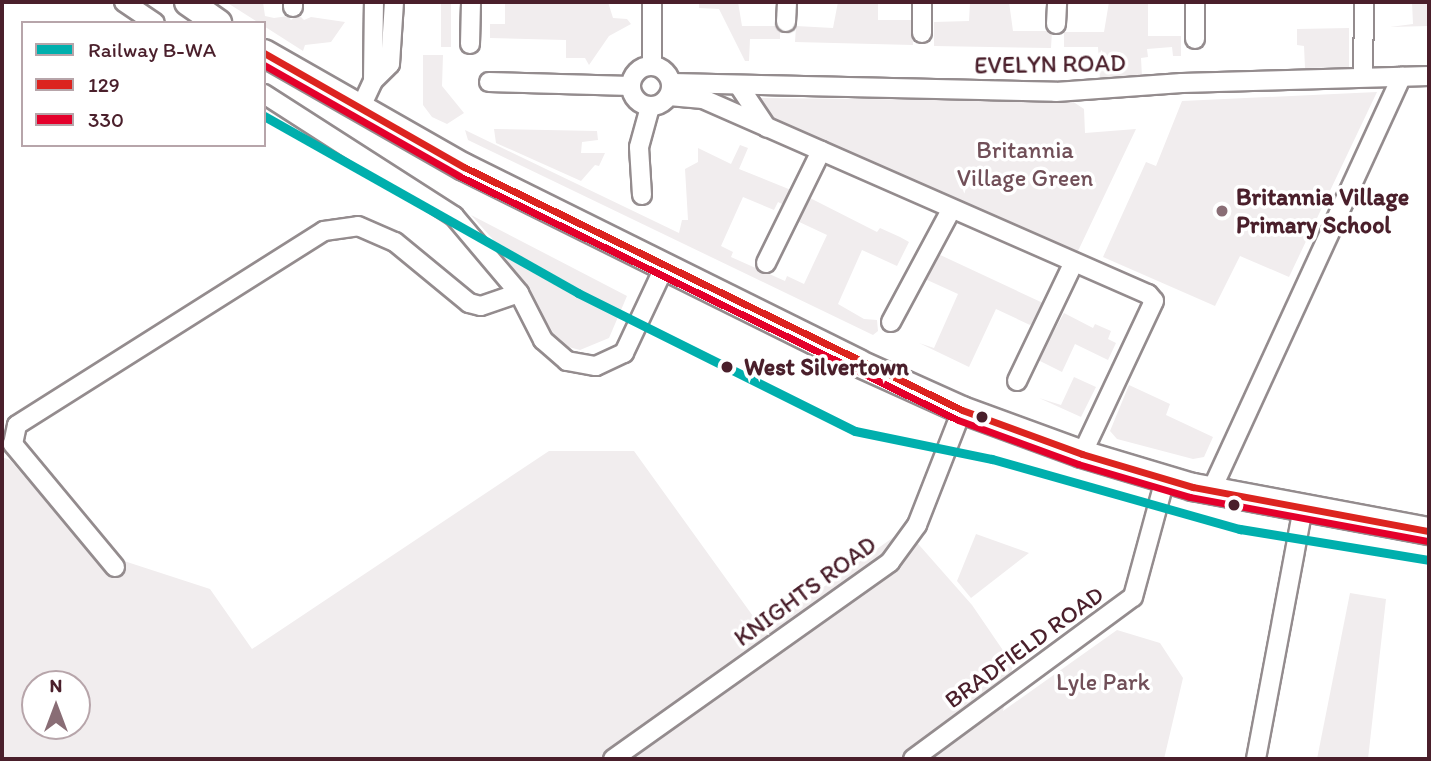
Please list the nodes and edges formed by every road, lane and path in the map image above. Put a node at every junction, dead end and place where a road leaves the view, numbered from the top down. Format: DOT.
graph roads {
  1 [pos="124,2"];
  2 [pos="188,2"];
  3 [pos="374,2"];
  4 [pos="394,2"];
  5 [pos="471,2"];
  6 [pos="652,2"];
  7 [pos="787,2"];
  8 [pos="922,2"];
  9 [pos="1056,2"];
  10 [pos="1195,2"];
  11 [pos="1364,2"];
  12 [pos="152,21"];
  13 [pos="215,21"];
  14 [pos="786,22"];
  15 [pos="1056,24"];
  16 [pos="922,33"];
  17 [pos="1195,39"];
  18 [pos="470,44"];
  19 [pos="266,54"];
  20 [pos="652,66"];
  21 [pos="1363,76"];
  22 [pos="1429,76"];
  23 [pos="1401,77"];
  24 [pos="373,81"];
  25 [pos="489,82"];
  26 [pos="631,86"];
  27 [pos="739,86"];
  28 [pos="671,89"];
  29 [pos="266,95"];
  30 [pos="650,107"];
  31 [pos="360,109"];
  32 [pos="767,128"];
  33 [pos="821,151"];
  34 [pos="642,195"];
  35 [pos="951,210"];
  36 [pos="766,263"];
  37 [pos="1073,264"];
  38 [pos="664,268"];
  39 [pos="519,293"];
  40 [pos="891,322"];
  41 [pos="1017,381"];
  42 [pos="962,410"];
  43 [pos="1082,454"];
  44 [pos="1165,479"];
  45 [pos="1211,491"];
  46 [pos="1303,508"];
  47 [pos="1429,531"];
  48 [pos="115,568"];
  49 [pos="613,759"];
  50 [pos="913,759"];
  51 [pos="1256,759"];
  1 -- 12 [label="street"];
  2 -- 13 [label="main road"];
  3 -- 24 [label="street"];
  4 -- 24 [label="street"];
  5 -- 18 [label="street"];
  6 -- 20 [label="street"];
  7 -- 14 [label="street"];
  8 -- 16 [label="street"];
  9 -- 15 [label="street"];
  10 -- 17 [label="street"];
  11 -- 21 [label="street"];
  19 -- 31 [label="main road"];
  20 -- 26 [label="street"];
  20 -- 28 [label="street"];
  21 -- 23 [label="street, EVELYN ROAD"];
  21 -- 27 [label="street, EVELYN ROAD"];
  22 -- 23 [label="street, EVELYN ROAD"];
  23 -- 45 [label="street"];
  24 -- 31 [label="street"];
  25 -- 26 [label="street"];
  26 -- 30 [label="street"];
  27 -- 28 [label="street, EVELYN ROAD"];
  27 -- 32 [label="street"];
  28 -- 30 [label="street"];
  28 -- 32 [label="street"];
  29 -- 39 [label="street"];
  30 -- 34 [label="street"];
  31 -- 38 [label="main road"];
  32 -- 33 [label="street"];
  33 -- 35 [label="street"];
  33 -- 36 [label="street"];
  35 -- 37 [label="street"];
  35 -- 40 [label="street"];
  37 -- 41 [label="street"];
  37 -- 43 [label="street"];
  38 -- 39 [label="street"];
  38 -- 42 [label="main road"];
  39 -- 48 [label="street"];
  42 -- 43 [label="main road"];
  42 -- 49 [label="street, KNIGHTS ROAD"];
  43 -- 44 [label="main road"];
  44 -- 45 [label="main road"];
  44 -- 50 [label="street, BRADFIELD ROAD"];
  45 -- 46 [label="main road"];
  46 -- 47 [label="main road"];
  46 -- 51 [label="street"];
}
